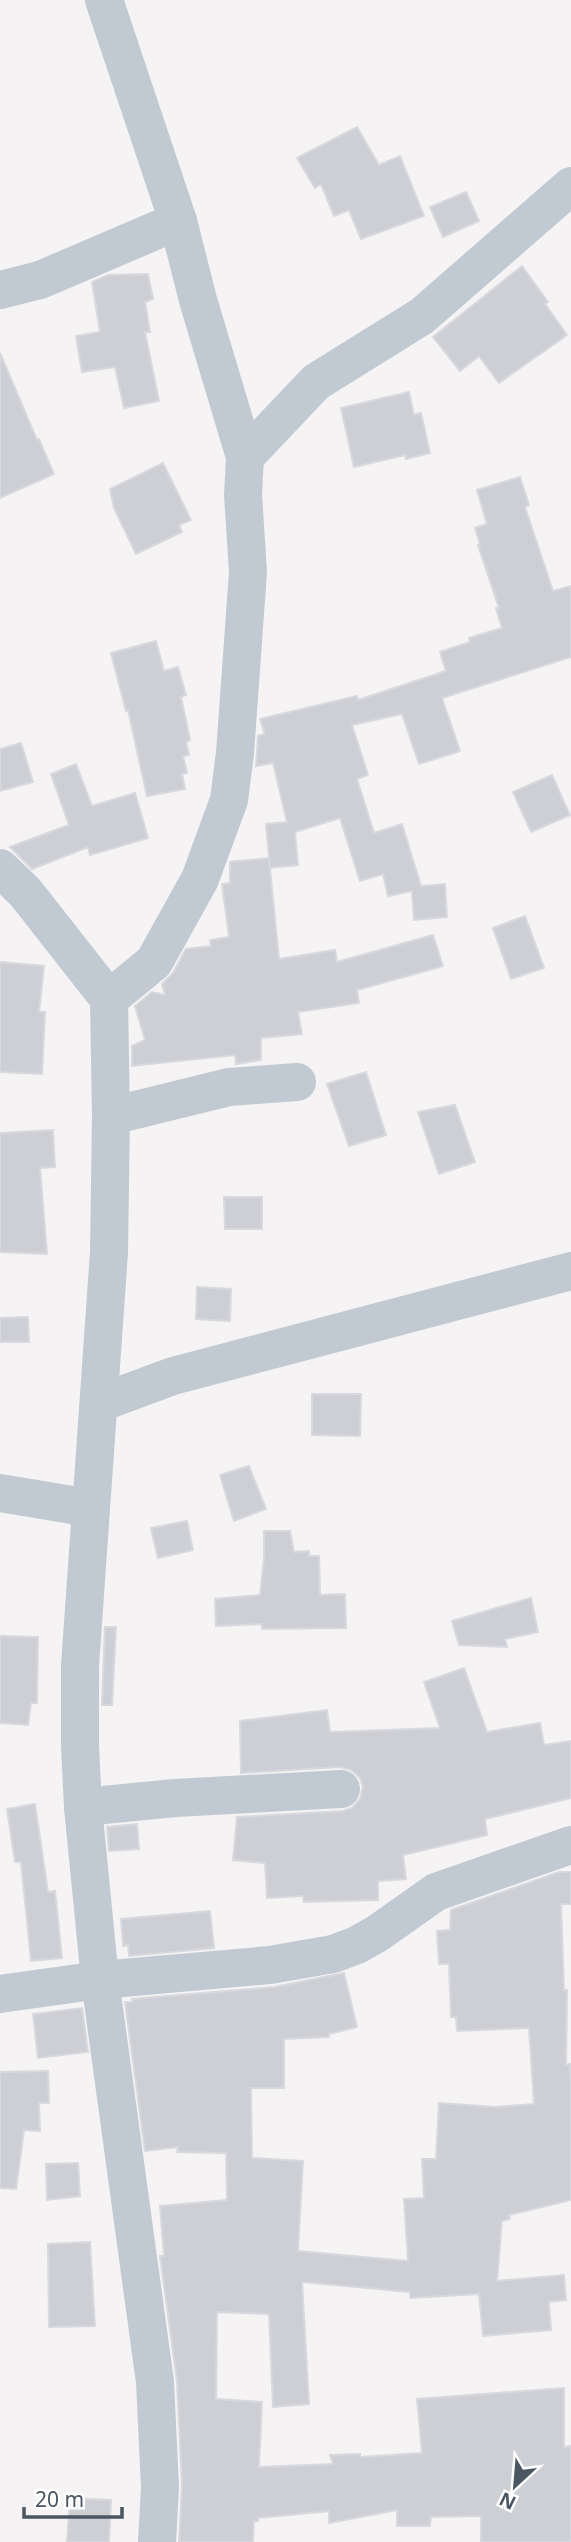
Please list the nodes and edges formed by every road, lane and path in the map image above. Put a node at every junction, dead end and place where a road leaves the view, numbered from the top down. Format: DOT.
graph roads {
  1 [pos="104,0"];
  2 [pos="571,186"];
  3 [pos="178,221"];
  4 [pos="0,290"];
  5 [pos="245,457"];
  6 [pos="0,868"];
  7 [pos="109,999"];
  8 [pos="297,1082"];
  9 [pos="111,1116"];
  10 [pos="571,1271"];
  11 [pos="100,1403"];
  12 [pos="0,1493"];
  13 [pos="90,1508"];
  14 [pos="341,1789"];
  15 [pos="83,1807"];
  16 [pos="571,1845"];
  17 [pos="100,1980"];
  18 [pos="0,1994"];
  19 [pos="157,2542"];
  1 -- 3 [label="street"];
  2 -- 5 [label="street"];
  3 -- 4 [label="street"];
  3 -- 5 [label="street"];
  5 -- 7 [label="street"];
  6 -- 7 [label="street"];
  7 -- 9 [label="street"];
  8 -- 9 [label="street"];
  9 -- 11 [label="street"];
  10 -- 11 [label="street"];
  11 -- 13 [label="street"];
  12 -- 13 [label="street"];
  13 -- 15 [label="street"];
  14 -- 15 [label="street"];
  15 -- 17 [label="street"];
  16 -- 17 [label="street"];
  17 -- 18 [label="street"];
  17 -- 19 [label="street"];
}
